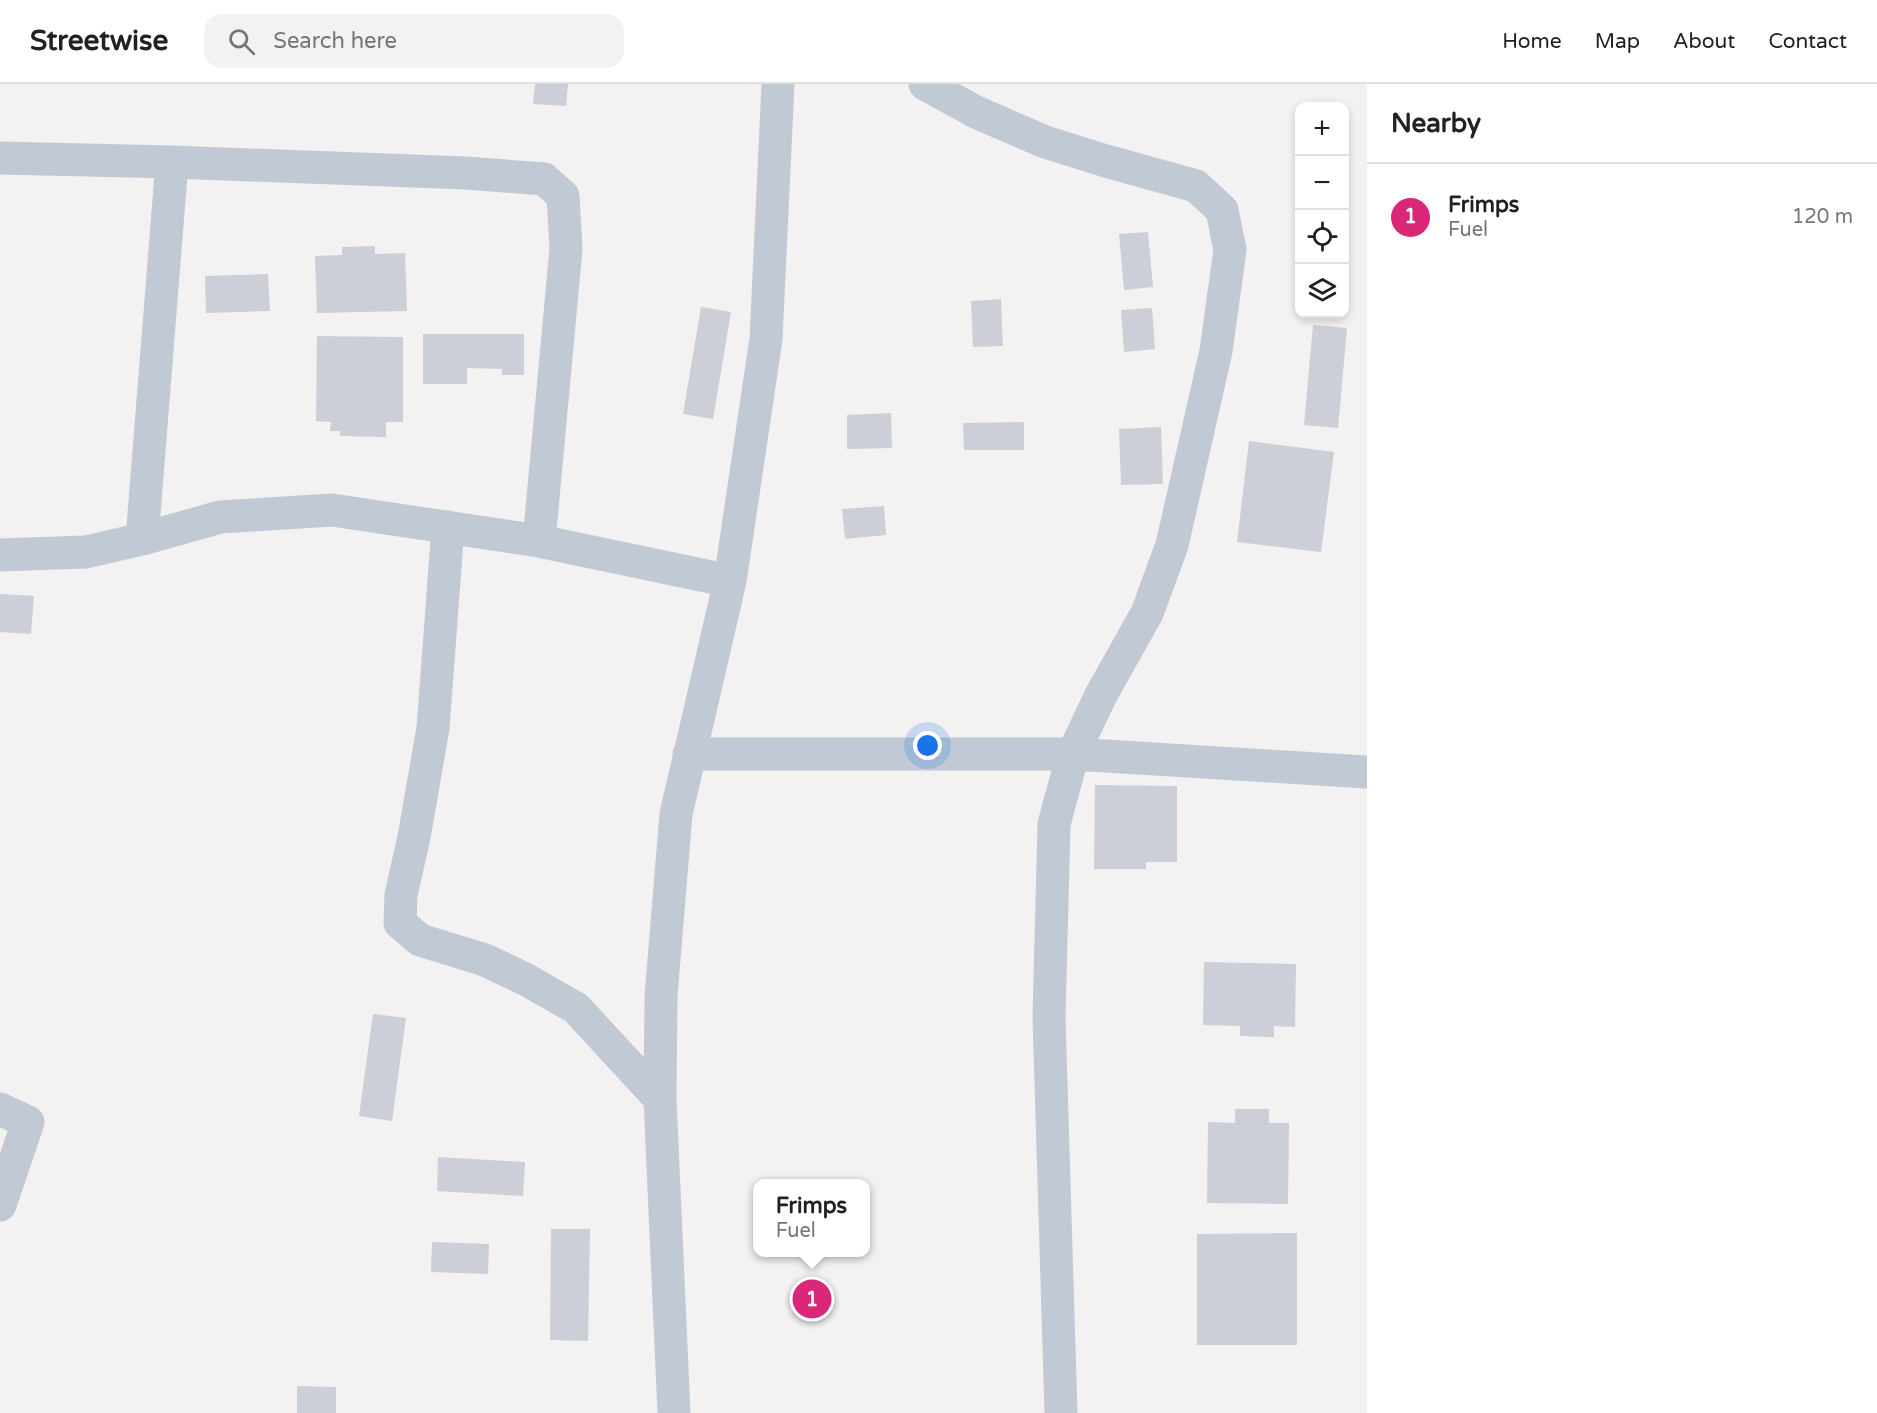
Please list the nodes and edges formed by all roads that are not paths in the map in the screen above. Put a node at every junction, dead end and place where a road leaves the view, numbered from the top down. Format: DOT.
graph roads {
  1 [pos="778,84"];
  2 [pos="926,84"];
  3 [pos="0,158"];
  4 [pos="172,162"];
  5 [pos="448,527"];
  6 [pos="142,539"];
  7 [pos="539,541"];
  8 [pos="0,555"];
  9 [pos="730,581"];
  10 [pos="689,754"];
  11 [pos="1072,754"];
  12 [pos="1367,772"];
  13 [pos="660,1099"];
  14 [pos="0,1109"];
  15 [pos="0,1205"];
  16 [pos="674,1413"];
  17 [pos="1060,1413"];
  1 -- 9 [label="street"];
  2 -- 11 [label="street"];
  3 -- 4 [label="street"];
  4 -- 6 [label="street"];
  4 -- 7 [label="street"];
  5 -- 6 [label="street"];
  5 -- 7 [label="street"];
  5 -- 13 [label="street"];
  6 -- 8 [label="street"];
  7 -- 9 [label="street"];
  9 -- 10 [label="street"];
  10 -- 11 [label="street"];
  10 -- 13 [label="street"];
  11 -- 12 [label="street"];
  11 -- 17 [label="street"];
  13 -- 16 [label="street"];
  14 -- 15 [label="street"];
}
